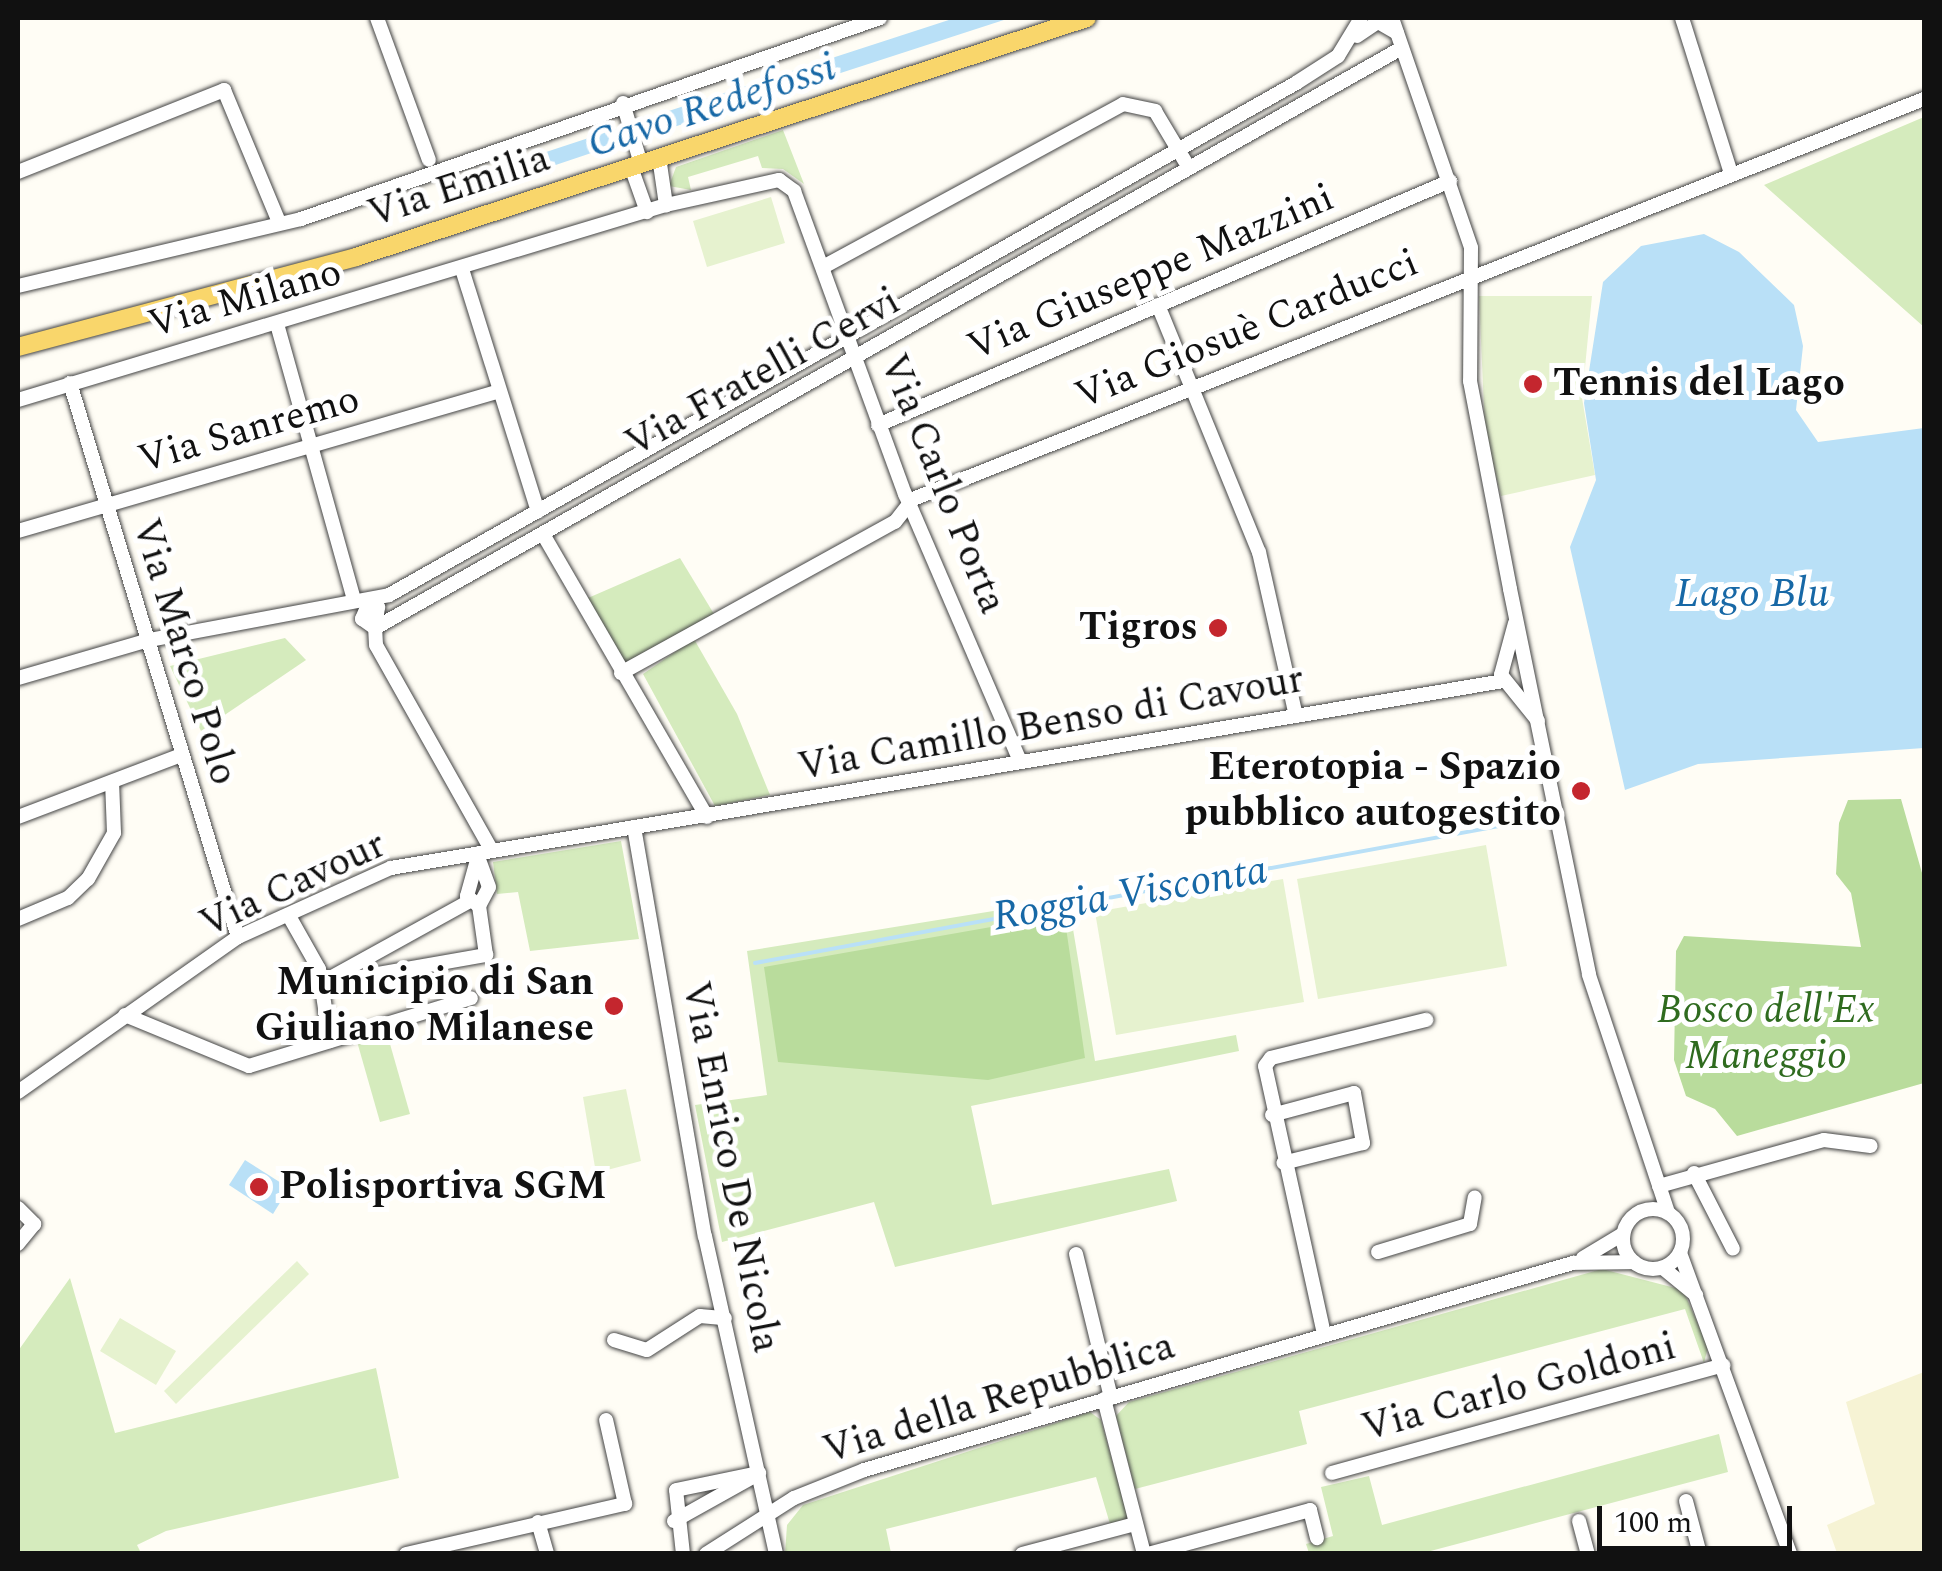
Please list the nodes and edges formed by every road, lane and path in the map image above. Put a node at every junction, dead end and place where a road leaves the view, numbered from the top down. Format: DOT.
graph roads {
  1 [pos="376,18"];
  2 [pos="880,18"];
  3 [pos="1087,18"];
  4 [pos="1361,18"];
  5 [pos="1412,18"];
  6 [pos="1682,18"];
  7 [pos="860,21"];
  8 [pos="1396,31"];
  9 [pos="1348,44"];
  10 [pos="1924,99"];
  11 [pos="624,108"];
  12 [pos="1178,149"];
  13 [pos="429,160"];
  14 [pos="644,163"];
  15 [pos="1189,168"];
  16 [pos="18,172"];
  17 [pos="1731,173"];
  18 [pos="778,180"];
  19 [pos="1450,181"];
  20 [pos="666,205"];
  21 [pos="647,212"];
  22 [pos="279,222"];
  23 [pos="824,267"];
  24 [pos="462,269"];
  25 [pos="1474,272"];
  26 [pos="18,286"];
  27 [pos="1158,305"];
  28 [pos="277,324"];
  29 [pos="847,336"];
  30 [pos="18,347"];
  31 [pos="854,358"];
  32 [pos="70,384"];
  33 [pos="1193,388"];
  34 [pos="498,392"];
  35 [pos="18,400"];
  36 [pos="878,424"];
  37 [pos="311,446"];
  38 [pos="912,498"];
  39 [pos="107,505"];
  40 [pos="538,511"];
  41 [pos="18,531"];
  42 [pos="542,534"];
  43 [pos="362,599"];
  44 [pos="1516,618"];
  45 [pos="375,628"];
  46 [pos="149,640"];
  47 [pos="1529,669"];
  48 [pos="622,673"];
  49 [pos="1505,675"];
  50 [pos="18,678"];
  51 [pos="1296,716"];
  52 [pos="1538,721"];
  53 [pos="181,755"];
  54 [pos="1020,761"];
  55 [pos="112,782"];
  56 [pos="706,816"];
  57 [pos="18,817"];
  58 [pos="634,827"];
  59 [pos="484,855"];
  60 [pos="473,904"];
  61 [pos="290,916"];
  62 [pos="18,919"];
  63 [pos="238,938"];
  64 [pos="321,984"];
  65 [pos="471,998"];
  66 [pos="125,1015"];
  67 [pos="1426,1020"];
  68 [pos="330,1041"];
  69 [pos="18,1092"];
  70 [pos="1272,1115"];
  71 [pos="1871,1146"];
  72 [pos="1283,1164"];
  73 [pos="1652,1170"];
  74 [pos="1694,1173"];
  75 [pos="1659,1186"];
  76 [pos="1475,1197"];
  77 [pos="18,1208"];
  78 [pos="1641,1212"];
  79 [pos="1668,1213"];
  80 [pos="1623,1234"];
  81 [pos="18,1244"];
  82 [pos="1733,1249"];
  83 [pos="1378,1252"];
  84 [pos="1680,1253"];
  85 [pos="1076,1254"];
  86 [pos="1634,1262"];
  87 [pos="1573,1263"];
  88 [pos="1664,1268"];
  89 [pos="1700,1299"];
  90 [pos="725,1318"];
  91 [pos="1324,1334"];
  92 [pos="614,1340"];
  93 [pos="1723,1365"];
  94 [pos="1108,1398"];
  95 [pos="606,1420"];
  96 [pos="759,1473"];
  97 [pos="1332,1473"];
  98 [pos="1686,1501"];
  99 [pos="768,1519"];
  100 [pos="1579,1521"];
  101 [pos="538,1522"];
  102 [pos="674,1522"];
  103 [pos="1135,1524"];
  104 [pos="1317,1538"];
  105 [pos="406,1554"];
  106 [pos="547,1554"];
  107 [pos="683,1554"];
  108 [pos="706,1554"];
  109 [pos="776,1554"];
  110 [pos="1022,1554"];
  111 [pos="1146,1554"];
  112 [pos="1588,1554"];
  113 [pos="1700,1554"];
  114 [pos="1790,1554"];
  1 -- 13 [label="street"];
  2 -- 7 [label="street"];
  3 -- 14 [label="main road, Via Emilia"];
  4 -- 9 [label="street, Via Fratelli Cervi"];
  5 -- 8 [label="street"];
  6 -- 17 [label="street"];
  7 -- 11 [label="street"];
  8 -- 9 [label="street"];
  8 -- 15 [label="street, Via Fratelli Cervi"];
  8 -- 19 [label="street"];
  9 -- 12 [label="street, Via Fratelli Cervi"];
  10 -- 17 [label="street, Via Giosuè Carducci"];
  11 -- 14 [label="street"];
  11 -- 22 [label="street"];
  12 -- 15 [label="street"];
  12 -- 23 [label="street"];
  12 -- 29 [label="street, Via Fratelli Cervi"];
  14 -- 20 [label="street"];
  14 -- 21 [label="street"];
  14 -- 30 [label="main road, Via Emilia"];
  15 -- 31 [label="street, Via Fratelli Cervi"];
  16 -- 22 [label="street"];
  17 -- 25 [label="street, Via Giosuè Carducci"];
  18 -- 20 [label="street, Via Milano"];
  18 -- 23 [label="street, Via Carlo Porta"];
  19 -- 25 [label="street"];
  19 -- 27 [label="street, Via Giuseppe Mazzini"];
  20 -- 21 [label="street, Via Milano"];
  21 -- 24 [label="street, Via Milano"];
  22 -- 26 [label="street"];
  23 -- 29 [label="street, Via Carlo Porta"];
  24 -- 28 [label="street, Via Milano"];
  24 -- 34 [label="street"];
  25 -- 33 [label="street, Via Giosuè Carducci"];
  25 -- 44 [label="street"];
  27 -- 33 [label="street"];
  27 -- 36 [label="street, Via Giuseppe Mazzini"];
  28 -- 32 [label="street, Via Milano"];
  28 -- 37 [label="street"];
  29 -- 31 [label="street, Via Carlo Porta"];
  29 -- 40 [label="street, Via Fratelli Cervi"];
  31 -- 36 [label="street, Via Carlo Porta"];
  31 -- 42 [label="street, Via Fratelli Cervi"];
  32 -- 35 [label="street, Via Milano"];
  32 -- 39 [label="street, Via Marco Polo"];
  33 -- 38 [label="street, Via Giosuè Carducci"];
  33 -- 51 [label="street"];
  34 -- 37 [label="street, Via Sanremo"];
  34 -- 40 [label="street"];
  36 -- 38 [label="street, Via Carlo Porta"];
  37 -- 39 [label="street, Via Sanremo"];
  37 -- 43 [label="street"];
  38 -- 48 [label="street, Via Giosuè Carducci"];
  38 -- 54 [label="street, Via Carlo Porta"];
  39 -- 41 [label="street, Via Sanremo"];
  39 -- 46 [label="street, Via Marco Polo"];
  40 -- 43 [label="street, Via Fratelli Cervi"];
  42 -- 45 [label="street, Via Fratelli Cervi"];
  42 -- 48 [label="street"];
  43 -- 45 [label="street"];
  43 -- 46 [label="street, Via Fratelli Cervi"];
  44 -- 47 [label="street"];
  44 -- 49 [label="street"];
  45 -- 59 [label="street"];
  46 -- 50 [label="street, Via Fratelli Cervi"];
  46 -- 53 [label="street, Via Marco Polo"];
  47 -- 49 [label="street"];
  47 -- 49 [label="street, Via Camillo Benso di Cavour"];
  47 -- 52 [label="street"];
  48 -- 56 [label="street"];
  49 -- 51 [label="street, Via Camillo Benso di Cavour"];
  49 -- 52 [label="street"];
  51 -- 54 [label="street, Via Camillo Benso di Cavour"];
  52 -- 73 [label="street"];
  53 -- 55 [label="street"];
  53 -- 63 [label="street, Via Marco Polo"];
  54 -- 56 [label="street, Via Camillo Benso di Cavour"];
  55 -- 57 [label="street"];
  55 -- 62 [label="street"];
  56 -- 58 [label="street, Via Camillo Benso di Cavour"];
  58 -- 59 [label="street, Via Cavour"];
  58 -- 90 [label="street, Via Enrico De Nicola"];
  59 -- 60 [label="street"];
  59 -- 61 [label="street, Via Cavour"];
  60 -- 64 [label="street"];
  60 -- 64 [label="street"];
  61 -- 63 [label="street, Via Cavour"];
  61 -- 64 [label="street"];
  63 -- 66 [label="street, Via Cavour"];
  64 -- 68 [label="street"];
  65 -- 68 [label="street"];
  66 -- 68 [label="street"];
  66 -- 69 [label="street, Via Cavour"];
  67 -- 70 [label="street"];
  70 -- 72 [label="street"];
  70 -- 72 [label="street"];
  71 -- 74 [label="street"];
  72 -- 91 [label="street"];
  73 -- 75 [label="street"];
  73 -- 78 [label="street"];
  74 -- 75 [label="street"];
  74 -- 82 [label="street"];
  75 -- 79 [label="street"];
  76 -- 83 [label="street"];
  77 -- 81 [label="street"];
  78 -- 79 [label="street"];
  78 -- 80 [label="street"];
  79 -- 84 [label="street"];
  80 -- 86 [label="street"];
  80 -- 87 [label="street, Via della Repubblica"];
  84 -- 88 [label="street"];
  84 -- 89 [label="street"];
  85 -- 94 [label="street"];
  86 -- 87 [label="street, Via della Repubblica"];
  86 -- 88 [label="street"];
  87 -- 91 [label="street, Via della Repubblica"];
  88 -- 89 [label="street"];
  89 -- 93 [label="street"];
  90 -- 92 [label="street"];
  90 -- 96 [label="street, Via Enrico De Nicola"];
  91 -- 94 [label="street, Via della Repubblica"];
  93 -- 97 [label="street, Via Carlo Goldoni"];
  93 -- 114 [label="street"];
  94 -- 99 [label="street, Via della Repubblica"];
  94 -- 103 [label="street"];
  95 -- 101 [label="street"];
  96 -- 99 [label="street, Via Enrico De Nicola"];
  96 -- 102 [label="street"];
  96 -- 102 [label="street"];
  98 -- 113 [label="street"];
  99 -- 108 [label="street, Via della Repubblica"];
  99 -- 109 [label="street, Via Enrico De Nicola"];
  100 -- 112 [label="street"];
  101 -- 105 [label="street"];
  101 -- 106 [label="street"];
  102 -- 107 [label="street"];
  103 -- 110 [label="street"];
  103 -- 111 [label="street"];
  104 -- 111 [label="street"];
}
